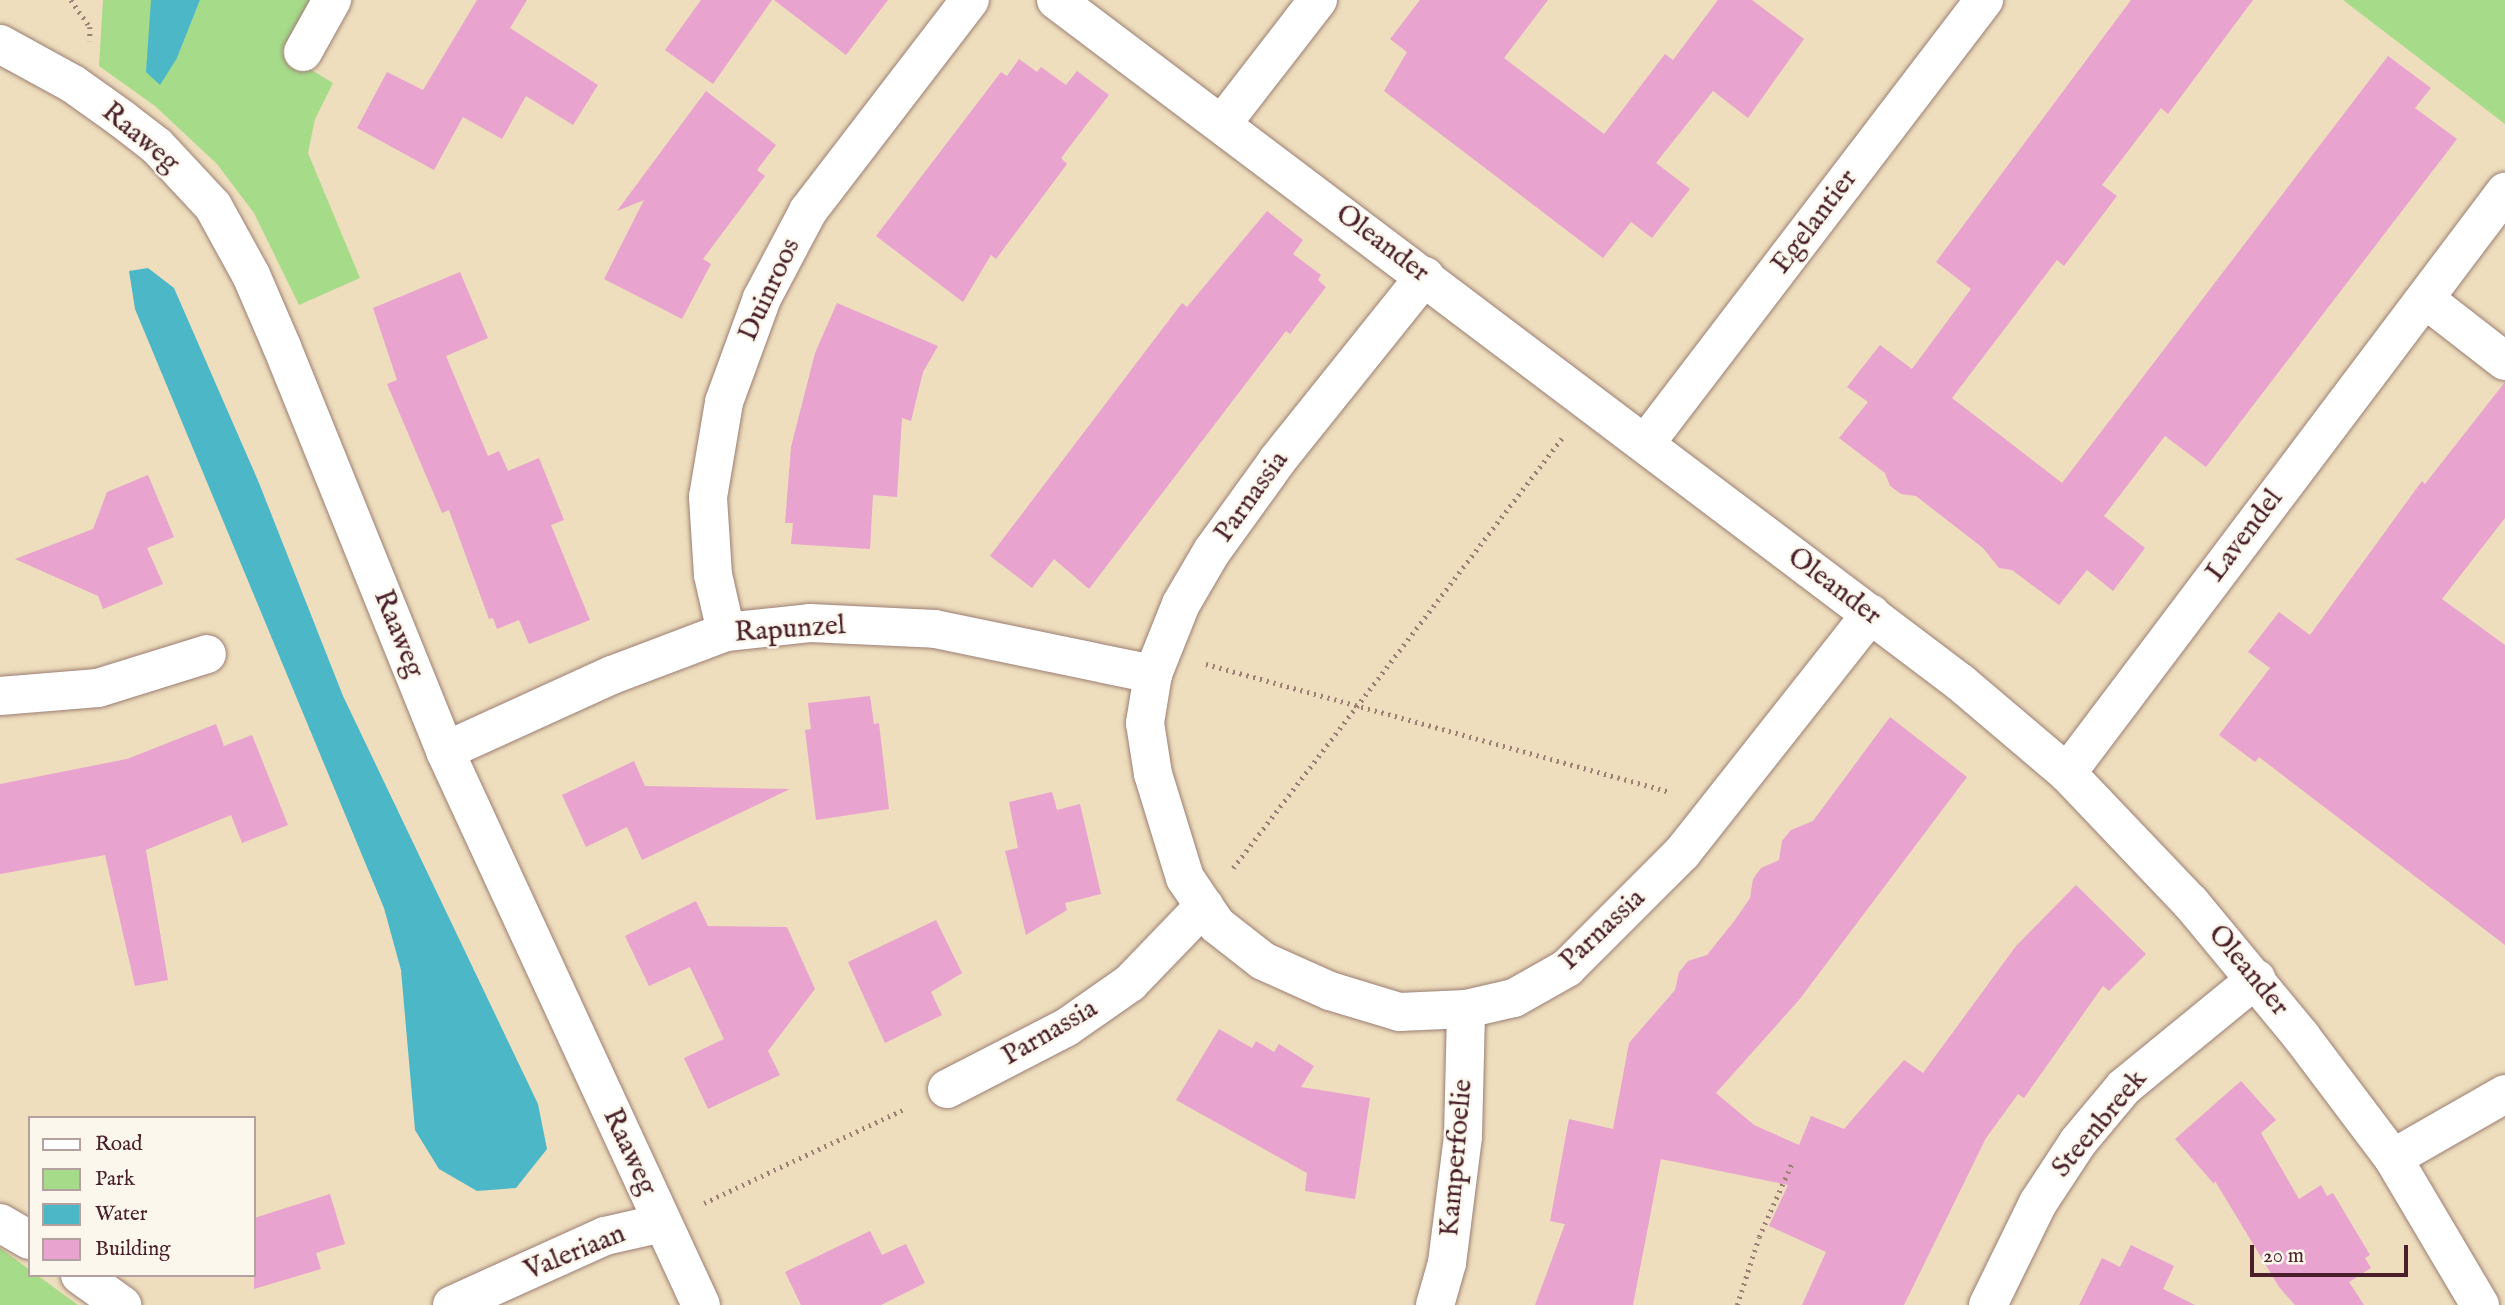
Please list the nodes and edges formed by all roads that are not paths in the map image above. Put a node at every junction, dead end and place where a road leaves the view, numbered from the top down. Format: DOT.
graph roads {
  1 [pos="332,0"];
  2 [pos="970,0"];
  3 [pos="1056,0"];
  4 [pos="1318,0"];
  5 [pos="1984,0"];
  6 [pos="0,44"];
  7 [pos="303,52"];
  8 [pos="1222,124"];
  9 [pos="2505,192"];
  10 [pos="1425,276"];
  11 [pos="2425,299"];
  12 [pos="2505,361"];
  13 [pos="1645,444"];
  14 [pos="1871,614"];
  15 [pos="726,632"];
  16 [pos="207,654"];
  17 [pos="1157,663"];
  18 [pos="0,696"];
  19 [pos="445,751"];
  20 [pos="2067,773"];
  21 [pos="1204,906"];
  22 [pos="2256,979"];
  23 [pos="1466,1009"];
  24 [pos="947,1089"];
  25 [pos="2505,1094"];
  26 [pos="2393,1158"];
  27 [pos="0,1223"];
  28 [pos="662,1223"];
  29 [pos="28,1239"];
  30 [pos="83,1277"];
  31 [pos="122,1305"];
  32 [pos="452,1305"];
  33 [pos="701,1305"];
  34 [pos="1435,1305"];
  35 [pos="1987,1305"];
  36 [pos="2480,1305"];
  1 -- 7 [label="street"];
  2 -- 15 [label="street, Duinroos"];
  3 -- 8 [label="street, Oleander"];
  4 -- 8 [label="street"];
  5 -- 13 [label="street, Egelantier"];
  6 -- 19 [label="street, Raaweg"];
  8 -- 10 [label="street, Oleander"];
  9 -- 11 [label="street, Lavendel"];
  10 -- 13 [label="street, Oleander"];
  10 -- 17 [label="street, Parnassia"];
  11 -- 12 [label="street"];
  11 -- 20 [label="street, Lavendel"];
  13 -- 14 [label="street, Oleander"];
  14 -- 20 [label="street, Oleander"];
  14 -- 23 [label="street, Parnassia"];
  15 -- 17 [label="street, Rapunzel"];
  15 -- 19 [label="street, Rapunzel"];
  16 -- 18 [label="street"];
  17 -- 21 [label="street, Parnassia"];
  19 -- 28 [label="street, Raaweg"];
  20 -- 22 [label="street, Oleander"];
  21 -- 23 [label="street, Parnassia"];
  21 -- 24 [label="street, Parnassia"];
  22 -- 26 [label="street, Oleander"];
  22 -- 35 [label="street, Steenbreek"];
  23 -- 34 [label="street, Kamperfoelie"];
  25 -- 26 [label="street"];
  26 -- 36 [label="street, Oleander"];
  27 -- 29 [label="street"];
  28 -- 32 [label="street, Valeriaan"];
  28 -- 33 [label="street, Raaweg"];
  30 -- 31 [label="street"];
}
